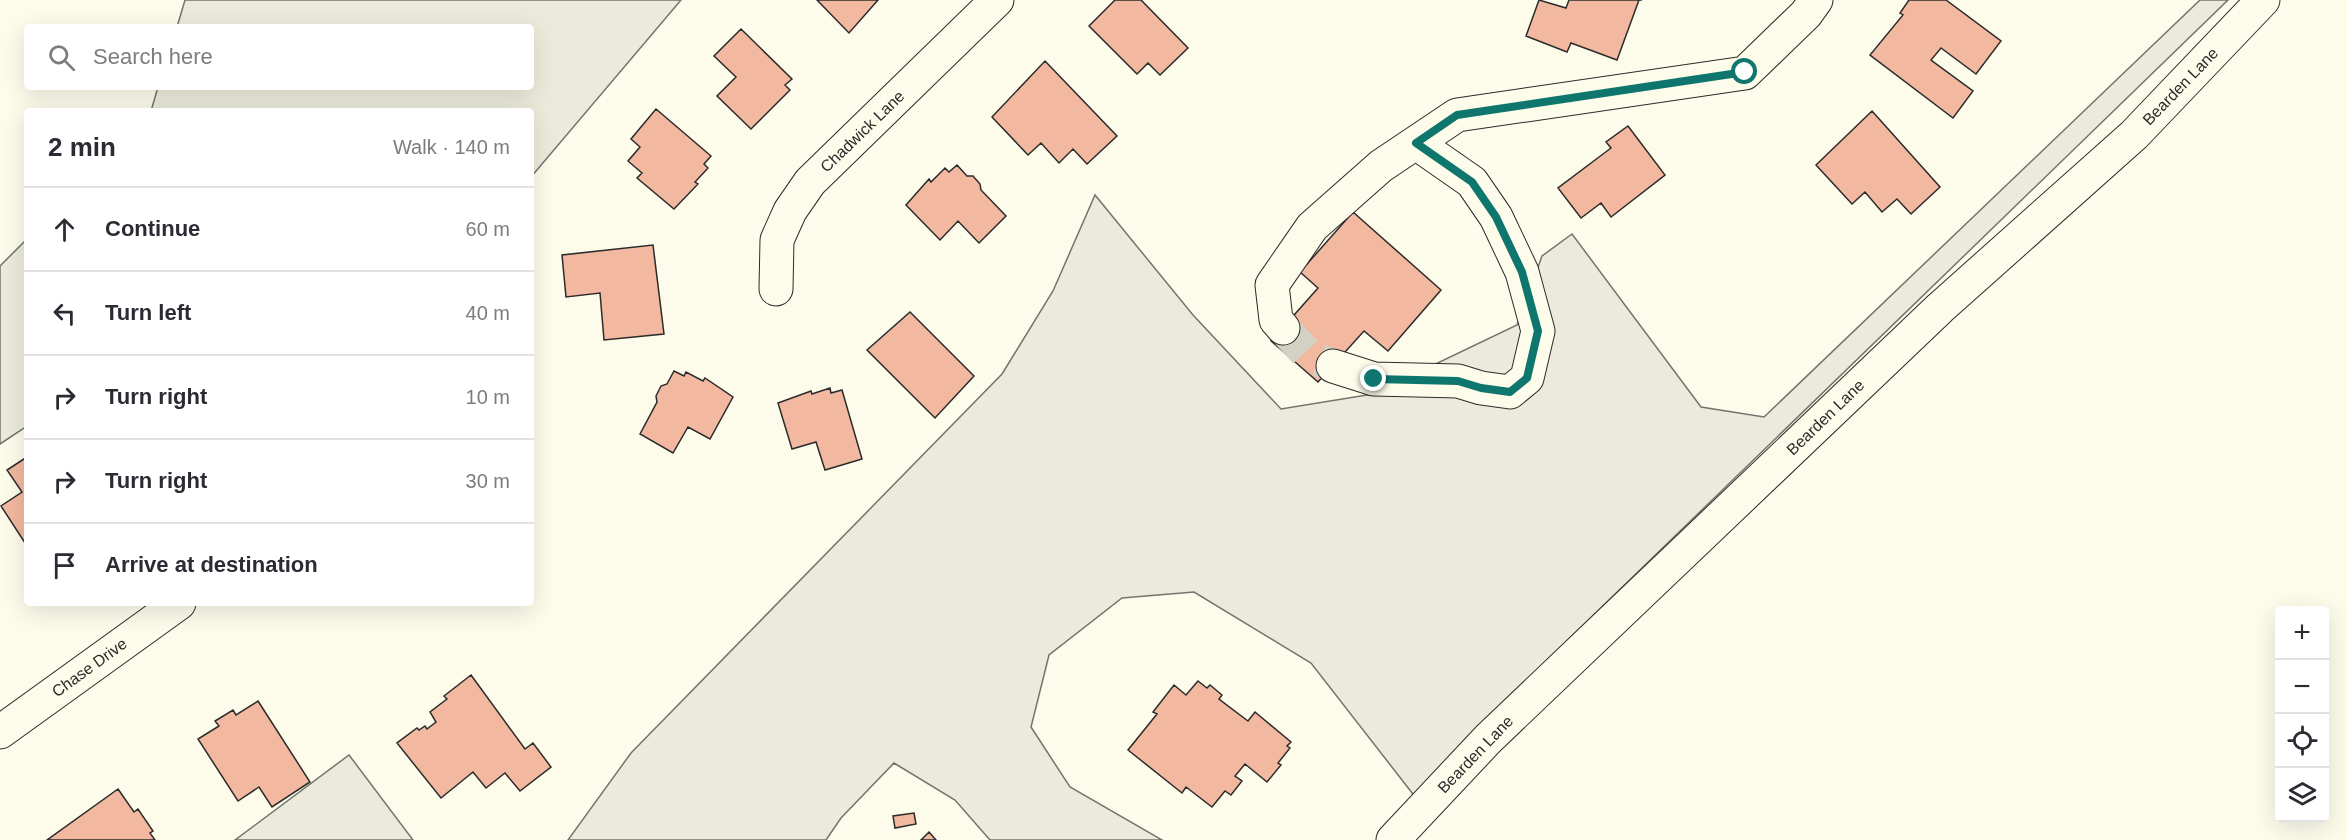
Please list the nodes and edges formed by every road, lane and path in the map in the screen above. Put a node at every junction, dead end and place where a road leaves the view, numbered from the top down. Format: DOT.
graph roads {
  1 [pos="997,0"];
  2 [pos="1816,0"];
  3 [pos="2263,0"];
  4 [pos="1416,143"];
  5 [pos="776,289"];
  6 [pos="1282,328"];
  7 [pos="1333,366"];
  8 [pos="175,606"];
  9 [pos="0,732"];
  10 [pos="1393,840"];
  1 -- 5 [label="street, Chadwick Lane"];
  2 -- 4 [label="street"];
  3 -- 10 [label="street, Bearden Lane"];
  4 -- 6 [label="street"];
  4 -- 7 [label="street"];
  8 -- 9 [label="street, Chase Drive"];
}
